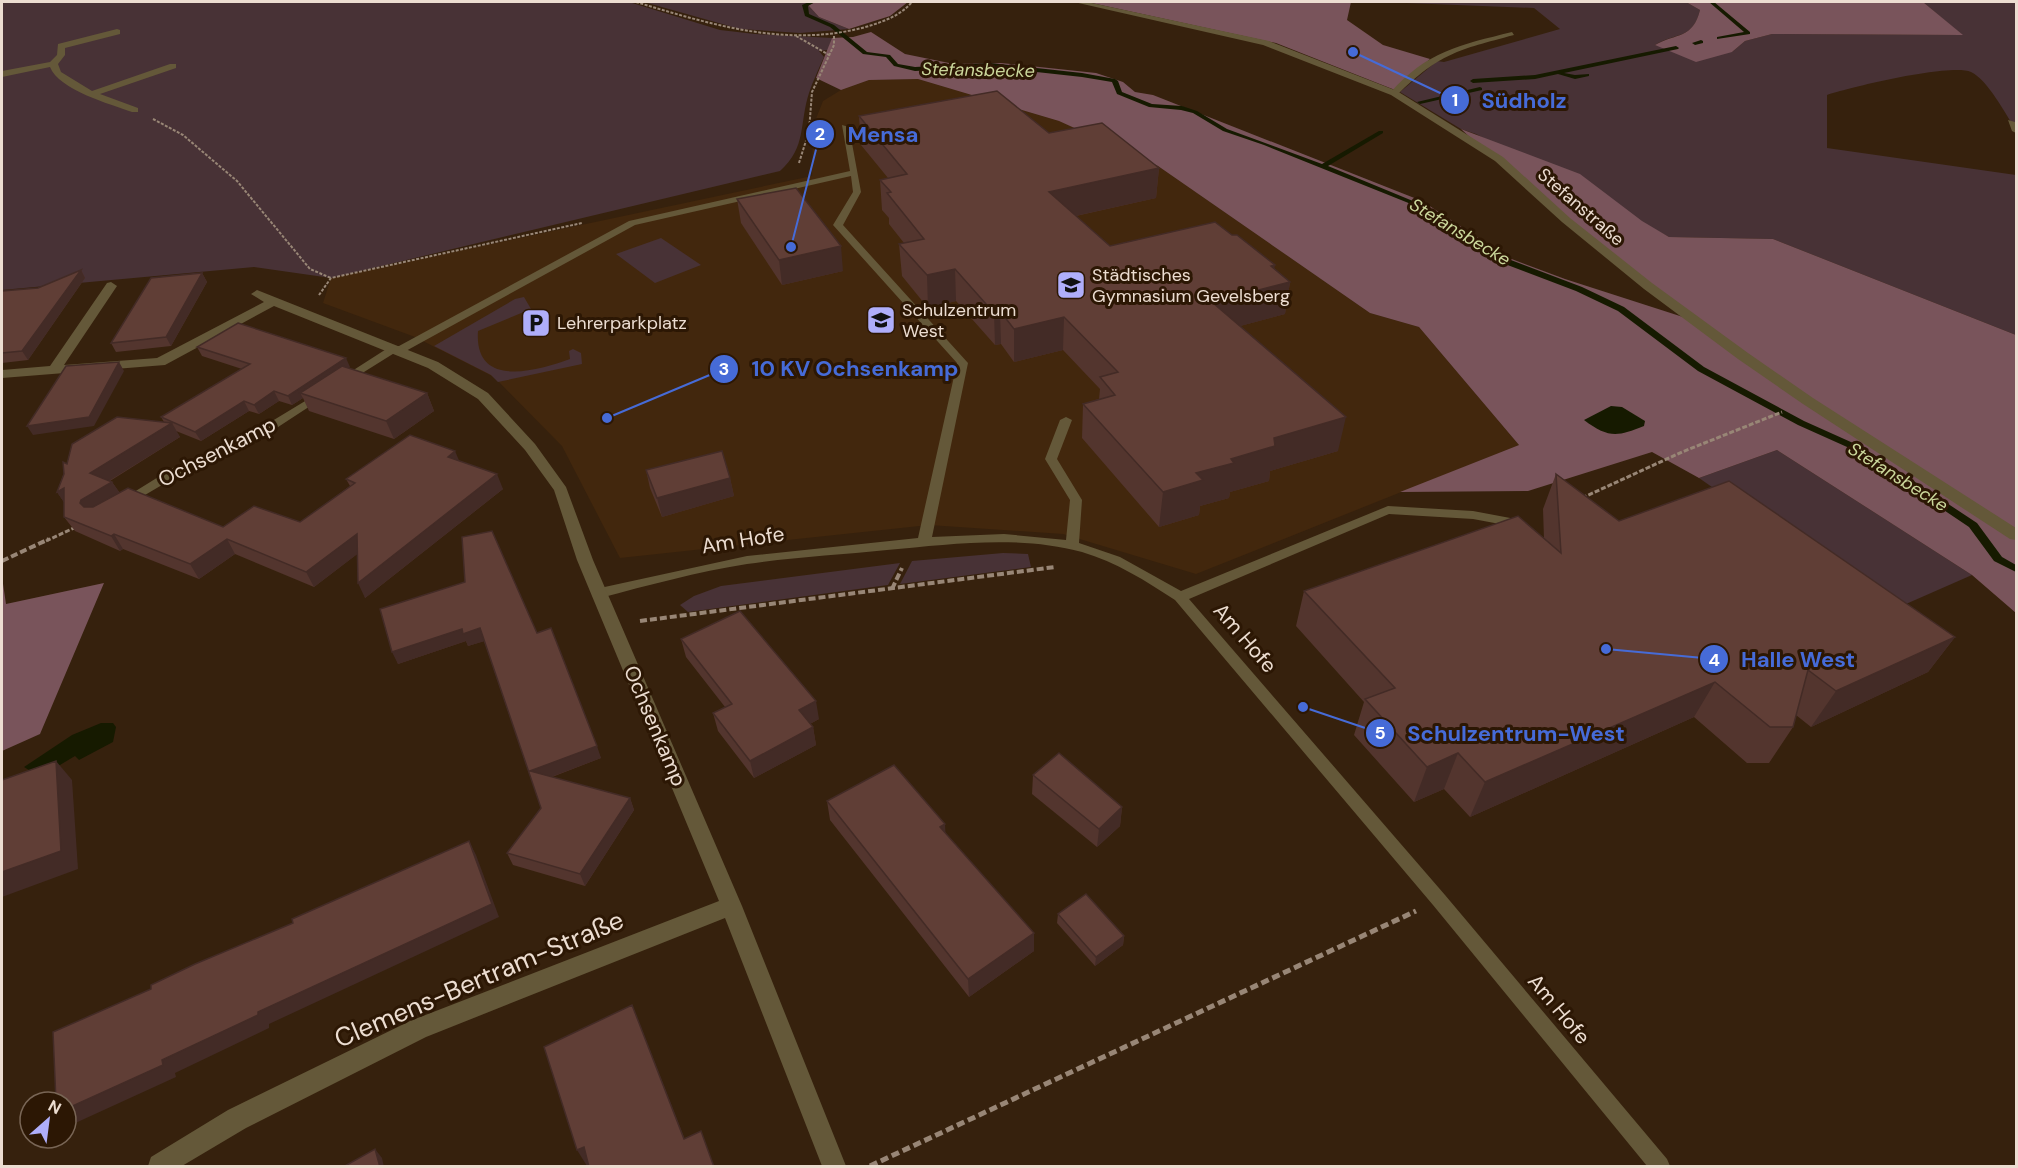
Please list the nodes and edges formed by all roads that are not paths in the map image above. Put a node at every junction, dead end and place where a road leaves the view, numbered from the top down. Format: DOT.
graph roads {
  1 [pos="1078,2"];
  2 [pos="117,32"];
  3 [pos="1512,34"];
  4 [pos="53,64"];
  5 [pos="173,66"];
  6 [pos="2,74"];
  7 [pos="1394,93"];
  8 [pos="92,94"];
  9 [pos="135,110"];
  10 [pos="2011,122"];
  11 [pos="845,127"];
  12 [pos="2016,131"];
  13 [pos="855,173"];
  14 [pos="111,286"];
  15 [pos="256,294"];
  16 [pos="272,302"];
  17 [pos="398,349"];
  18 [pos="55,369"];
  19 [pos="2,374"];
  20 [pos="1066,420"];
  21 [pos="98,517"];
  22 [pos="1516,523"];
  23 [pos="2016,535"];
  24 [pos="924,542"];
  25 [pos="1072,545"];
  26 [pos="600,593"];
  27 [pos="1180,597"];
  28 [pos="731,906"];
  29 [pos="160,1167"];
  30 [pos="834,1167"];
  31 [pos="1660,1167"];
  1 -- 7 [label="street, Stefanstraße"];
  2 -- 4 [label="street"];
  3 -- 7 [label="lane"];
  4 -- 6 [label="street"];
  4 -- 8 [label="street"];
  5 -- 8 [label="street"];
  7 -- 23 [label="street, Stefanstraße"];
  8 -- 9 [label="street"];
  10 -- 12 [label="lane"];
  11 -- 13 [label="lane"];
  13 -- 17 [label="lane"];
  13 -- 24 [label="lane"];
  14 -- 18 [label="street"];
  15 -- 16 [label="street, Ochsenkamp"];
  16 -- 17 [label="street, Ochsenkamp"];
  16 -- 18 [label="street"];
  17 -- 21 [label="lane, Ochsenkamp"];
  17 -- 26 [label="street, Ochsenkamp"];
  18 -- 19 [label="street"];
  20 -- 25 [label="lane"];
  22 -- 27 [label="lane"];
  24 -- 25 [label="lane, Am Hofe"];
  24 -- 26 [label="lane, Am Hofe"];
  25 -- 27 [label="lane, Am Hofe"];
  26 -- 28 [label="street, Ochsenkamp"];
  27 -- 31 [label="lane, Am Hofe"];
  28 -- 29 [label="street, Clemens-Bertram-Straße"];
  28 -- 30 [label="street, Ochsenkamp"];
}
